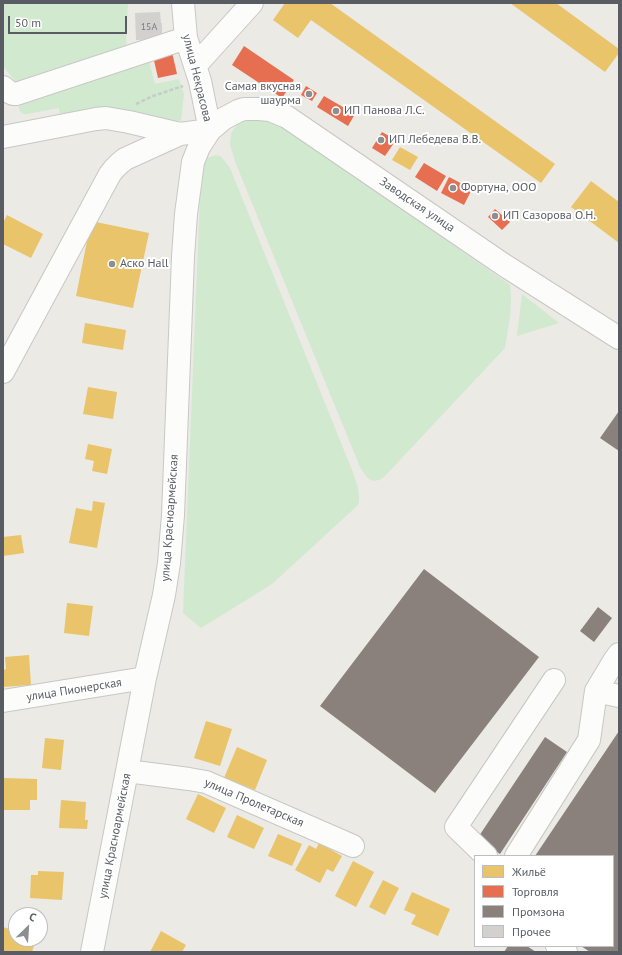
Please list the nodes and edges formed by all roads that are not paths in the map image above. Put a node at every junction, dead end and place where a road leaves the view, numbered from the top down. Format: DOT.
graph roads {
  1 [pos="183,3"];
  2 [pos="252,3"];
  3 [pos="186,38"];
  4 [pos="197,73"];
  5 [pos="3,86"];
  6 [pos="210,130"];
  7 [pos="180,134"];
  8 [pos="3,137"];
  9 [pos="619,338"];
  10 [pos="3,372"];
  11 [pos="619,654"];
  12 [pos="145,678"];
  13 [pos="554,680"];
  14 [pos="596,691"];
  15 [pos="619,696"];
  16 [pos="3,701"];
  17 [pos="127,771"];
  18 [pos="353,846"];
  19 [pos="485,855"];
  20 [pos="517,855"];
  21 [pos="92,952"];
  1 -- 3 [label="street, улица Некрасова"];
  2 -- 4 [label="street"];
  3 -- 4 [label="street, улица Некрасова"];
  3 -- 5 [label="street"];
  4 -- 6 [label="street, улица Некрасова"];
  6 -- 7 [label="street"];
  6 -- 9 [label="street, Заводская улица"];
  6 -- 12 [label="street, улица Красноармейская"];
  7 -- 8 [label="street"];
  7 -- 10 [label="street"];
  11 -- 14 [label="street"];
  12 -- 16 [label="street, улица Пионерская"];
  12 -- 17 [label="street, улица Красноармейская"];
  13 -- 19 [label="street"];
  14 -- 15 [label="street"];
  14 -- 20 [label="street"];
  17 -- 18 [label="street, улица Пролетарская"];
  17 -- 21 [label="street, улица Красноармейская"];
}
